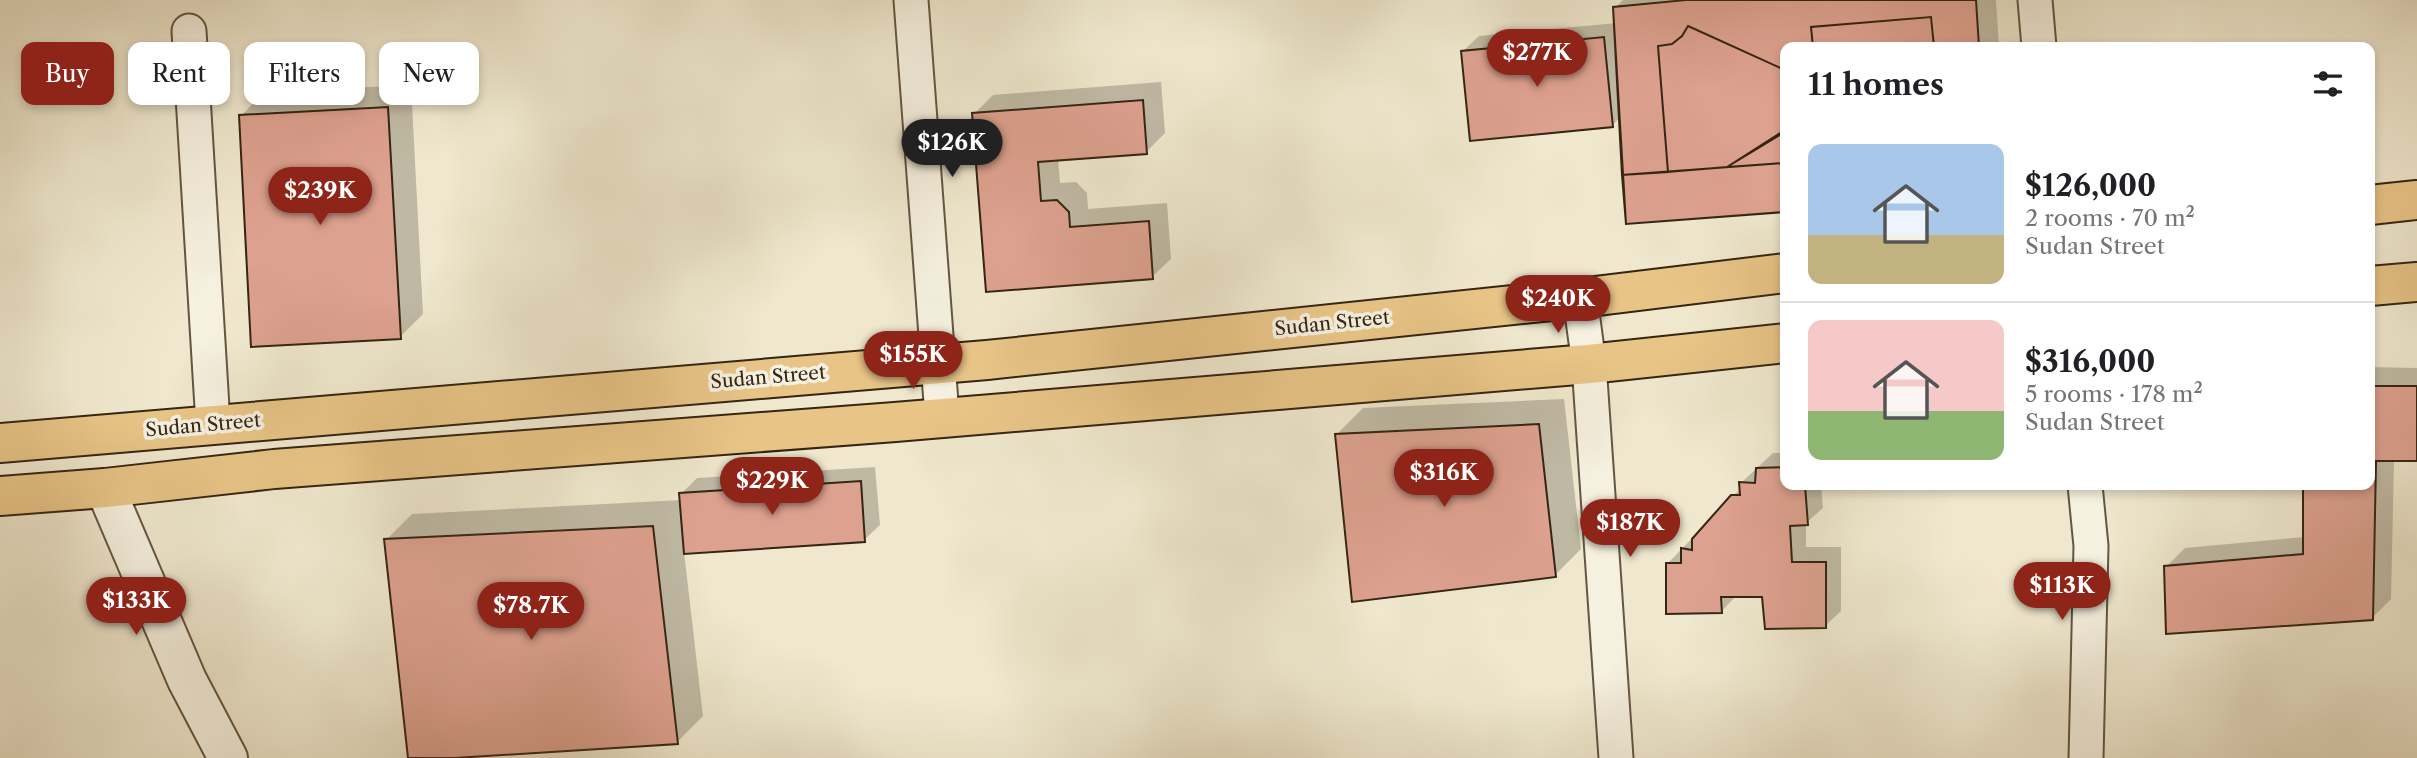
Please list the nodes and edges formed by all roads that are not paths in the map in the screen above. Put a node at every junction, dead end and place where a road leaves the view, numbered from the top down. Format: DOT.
graph roads {
  1 [pos="911,0"];
  2 [pos="2035,0"];
  3 [pos="189,32"];
  4 [pos="2039,42"];
  5 [pos="2417,200"];
  6 [pos="2375,204"];
  7 [pos="1780,273"];
  8 [pos="2417,282"];
  9 [pos="2375,286"];
  10 [pos="1580,298"];
  11 [pos="1780,344"];
  12 [pos="938,363"];
  13 [pos="1589,364"];
  14 [pos="942,416"];
  15 [pos="213,424"];
  16 [pos="13,442"];
  17 [pos="105,488"];
  18 [pos="2085,490"];
  19 [pos="15,494"];
  20 [pos="228,758"];
  21 [pos="1616,758"];
  22 [pos="2086,758"];
  1 -- 12 [label="street"];
  2 -- 4 [label="street"];
  3 -- 15 [label="street"];
  5 -- 6 [label="main road"];
  7 -- 10 [label="main road, Sudan Street"];
  8 -- 9 [label="main road"];
  10 -- 12 [label="main road, Sudan Street"];
  10 -- 13 [label="street"];
  11 -- 13 [label="main road"];
  12 -- 14 [label="street"];
  12 -- 15 [label="main road, Sudan Street"];
  13 -- 14 [label="main road"];
  13 -- 21 [label="street"];
  14 -- 17 [label="main road"];
  15 -- 16 [label="main road, Sudan Street"];
  16 -- 19 [label="main road"];
  17 -- 19 [label="main road"];
  17 -- 20 [label="street"];
  18 -- 22 [label="street"];
}
